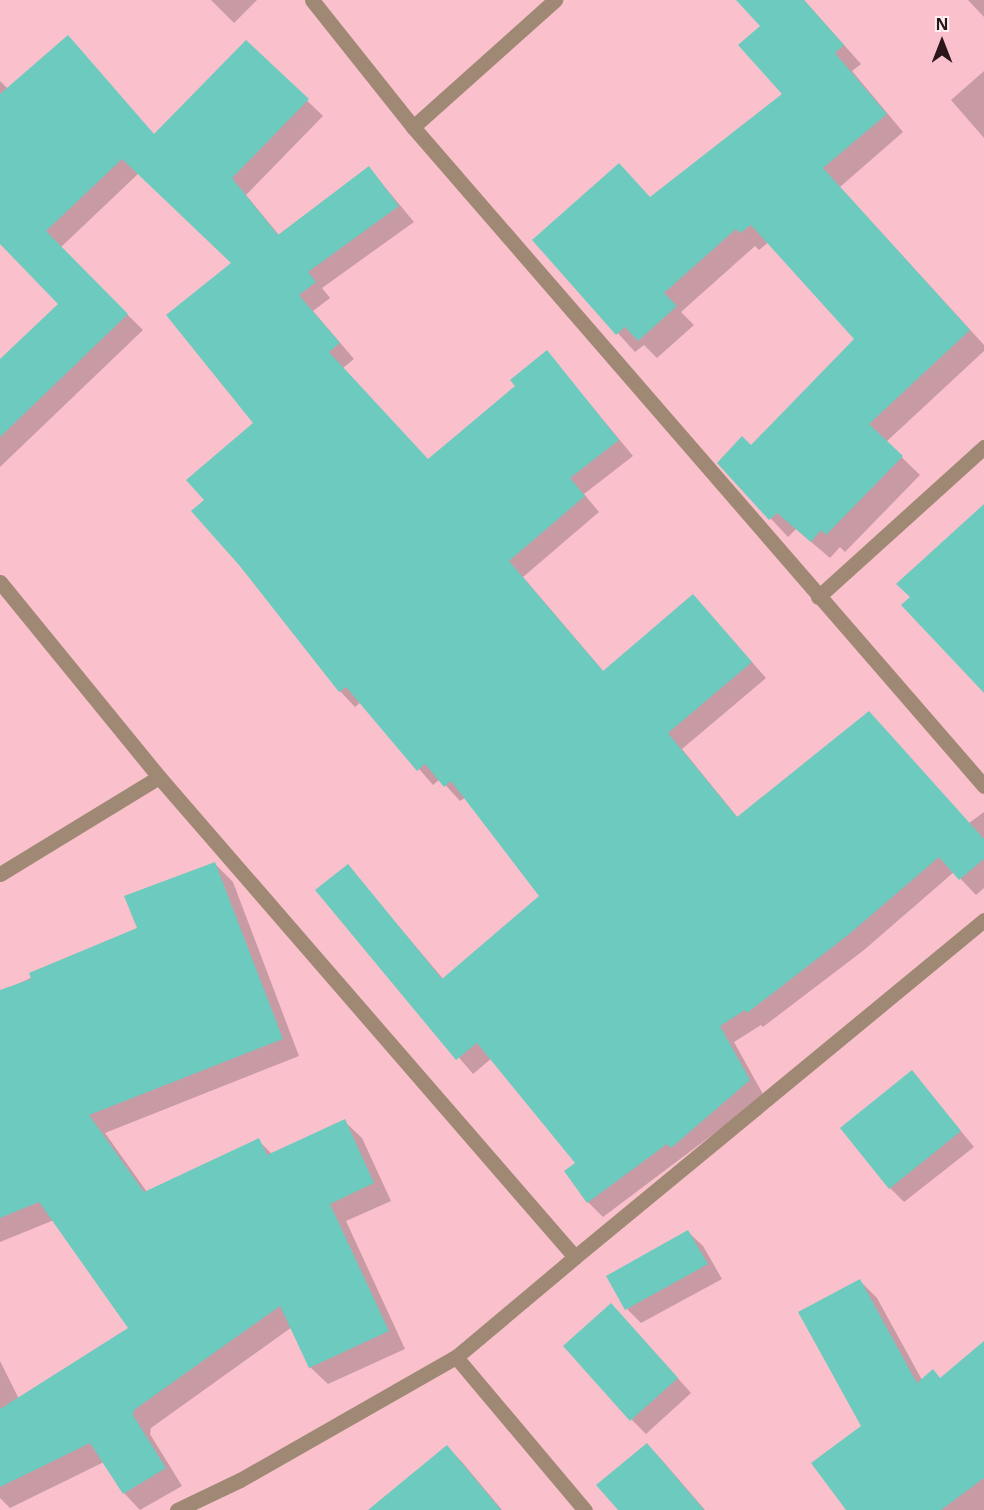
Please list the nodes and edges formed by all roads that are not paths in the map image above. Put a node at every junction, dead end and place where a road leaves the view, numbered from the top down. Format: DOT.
graph roads {
  1 [pos="312,0"];
  2 [pos="555,0"];
  3 [pos="413,127"];
  4 [pos="984,447"];
  5 [pos="0,582"];
  6 [pos="819,597"];
  7 [pos="159,777"];
  8 [pos="984,786"];
  9 [pos="0,874"];
  10 [pos="984,920"];
  11 [pos="575,1257"];
  12 [pos="456,1357"];
  13 [pos="177,1510"];
  14 [pos="585,1510"];
  1 -- 3 [label="street"];
  2 -- 3 [label="street"];
  3 -- 6 [label="street"];
  4 -- 6 [label="street"];
  5 -- 7 [label="street"];
  6 -- 8 [label="street"];
  7 -- 9 [label="street"];
  7 -- 11 [label="street"];
  10 -- 11 [label="street"];
  11 -- 12 [label="street"];
  12 -- 13 [label="street"];
  12 -- 14 [label="street"];
}
